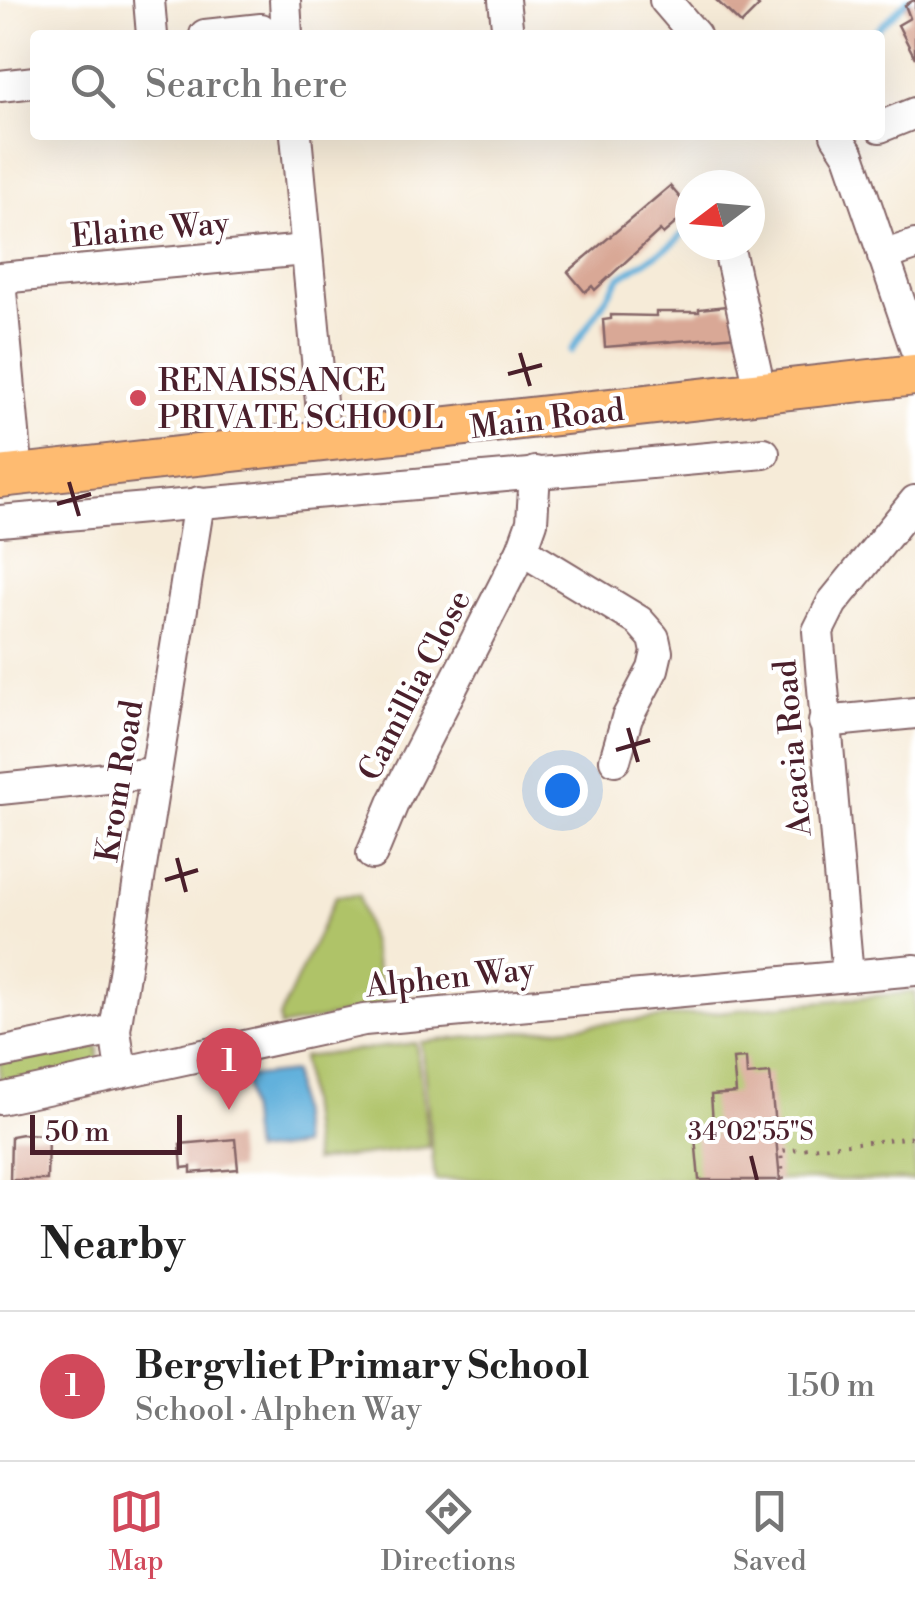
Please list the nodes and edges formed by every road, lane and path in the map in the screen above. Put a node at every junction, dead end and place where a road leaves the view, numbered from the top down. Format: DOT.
graph roads {
  1 [pos="150,0"];
  2 [pos="285,0"];
  3 [pos="504,0"];
  4 [pos="665,0"];
  5 [pos="152,30"];
  6 [pos="275,30"];
  7 [pos="507,30"];
  8 [pos="691,30"];
  9 [pos="30,83"];
  10 [pos="0,86"];
  11 [pos="915,113"];
  12 [pos="885,125"];
  13 [pos="296,140"];
  14 [pos="848,140"];
  15 [pos="915,245"];
  16 [pos="306,250"];
  17 [pos="884,256"];
  18 [pos="731,260"];
  19 [pos="0,279"];
  20 [pos="915,347"];
  21 [pos="915,375"];
  22 [pos="761,394"];
  23 [pos="325,444"];
  24 [pos="764,453"];
  25 [pos="535,472"];
  26 [pos="9,476"];
  27 [pos="915,501"];
  28 [pos="199,502"];
  29 [pos="0,522"];
  30 [pos="522,550"];
  31 [pos="915,713"];
  32 [pos="824,722"];
  33 [pos="615,760"];
  34 [pos="156,773"];
  35 [pos="0,789"];
  36 [pos="372,854"];
  37 [pos="915,970"];
  38 [pos="848,976"];
  39 [pos="115,1030"];
  40 [pos="0,1053"];
  41 [pos="120,1071"];
  42 [pos="0,1100"];
  43 [pos="915,1136"];
  44 [pos="783,1180"];
  1 -- 5 [label="street"];
  2 -- 6 [label="street"];
  3 -- 7 [label="street"];
  4 -- 8 [label="street"];
  9 -- 10 [label="street"];
  11 -- 12 [label="street"];
  13 -- 16 [label="street"];
  14 -- 17 [label="street"];
  15 -- 17 [label="street"];
  16 -- 19 [label="street, Elaine Way"];
  16 -- 23 [label="street"];
  17 -- 20 [label="street"];
  18 -- 22 [label="street"];
  19 -- 26 [label="street"];
  21 -- 22 [label="main road, Main Road"];
  22 -- 23 [label="main road, Main Road"];
  23 -- 26 [label="main road, Main Road"];
  24 -- 25 [label="street"];
  25 -- 28 [label="street"];
  25 -- 30 [label="street, Camillia Close"];
  27 -- 32 [label="street, Acacia Road"];
  28 -- 29 [label="street"];
  28 -- 34 [label="street, Krom Road"];
  30 -- 33 [label="street"];
  30 -- 36 [label="street, Camillia Close"];
  31 -- 32 [label="street"];
  32 -- 38 [label="street, Acacia Road"];
  34 -- 35 [label="street"];
  34 -- 39 [label="street, Krom Road"];
  37 -- 38 [label="street, Alphen Way"];
  38 -- 41 [label="street, Alphen Way"];
  39 -- 40 [label="street"];
  39 -- 41 [label="street, Krom Road"];
  41 -- 42 [label="street, Alphen Way"];
  43 -- 44 [label="path"];
}
